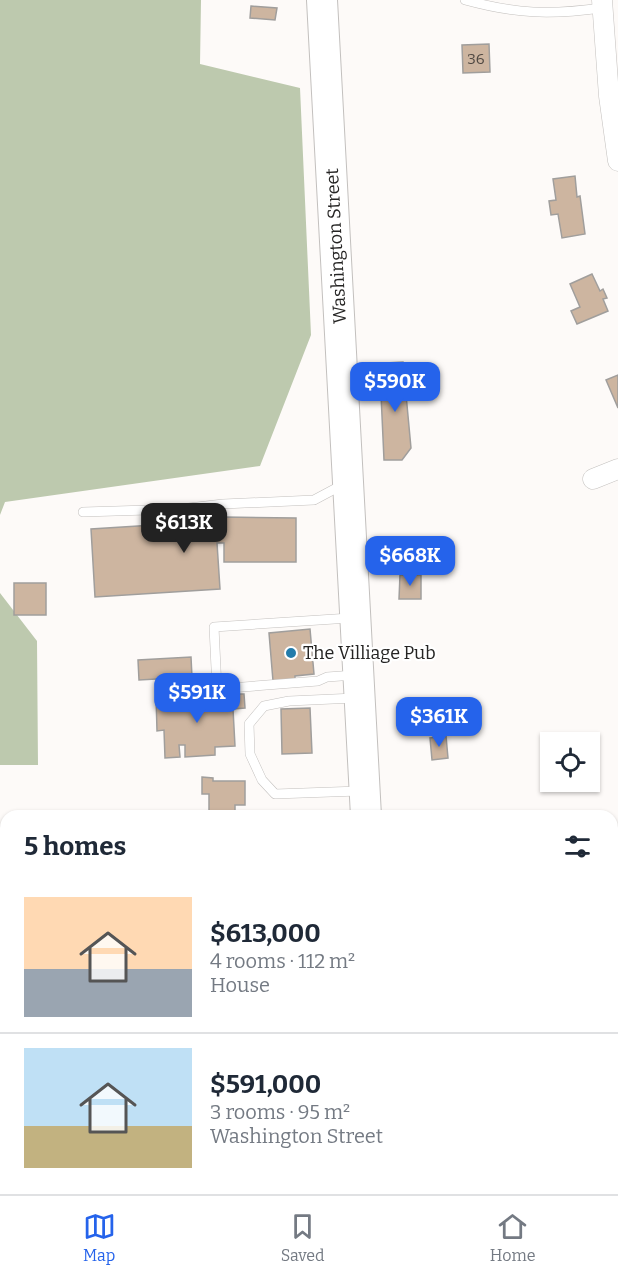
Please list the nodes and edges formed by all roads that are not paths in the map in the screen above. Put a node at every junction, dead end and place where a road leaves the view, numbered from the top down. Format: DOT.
graph roads {
  1 [pos="322,0"];
  2 [pos="465,0"];
  3 [pos="602,4"];
  4 [pos="618,161"];
  5 [pos="618,469"];
  6 [pos="593,479"];
  7 [pos="348,482"];
  8 [pos="83,512"];
  9 [pos="356,618"];
  10 [pos="359,686"];
  11 [pos="365,803"];
  1 -- 7 [label="main road, Washington Street"];
  2 -- 3 [label="lane"];
  3 -- 4 [label="street"];
  5 -- 6 [label="street"];
  7 -- 8 [label="lane"];
  7 -- 9 [label="main road, Washington Street"];
  9 -- 10 [label="main road, Washington Street"];
  9 -- 10 [label="lane"];
  10 -- 11 [label="main road, Washington Street"];
  10 -- 11 [label="lane"];
}
